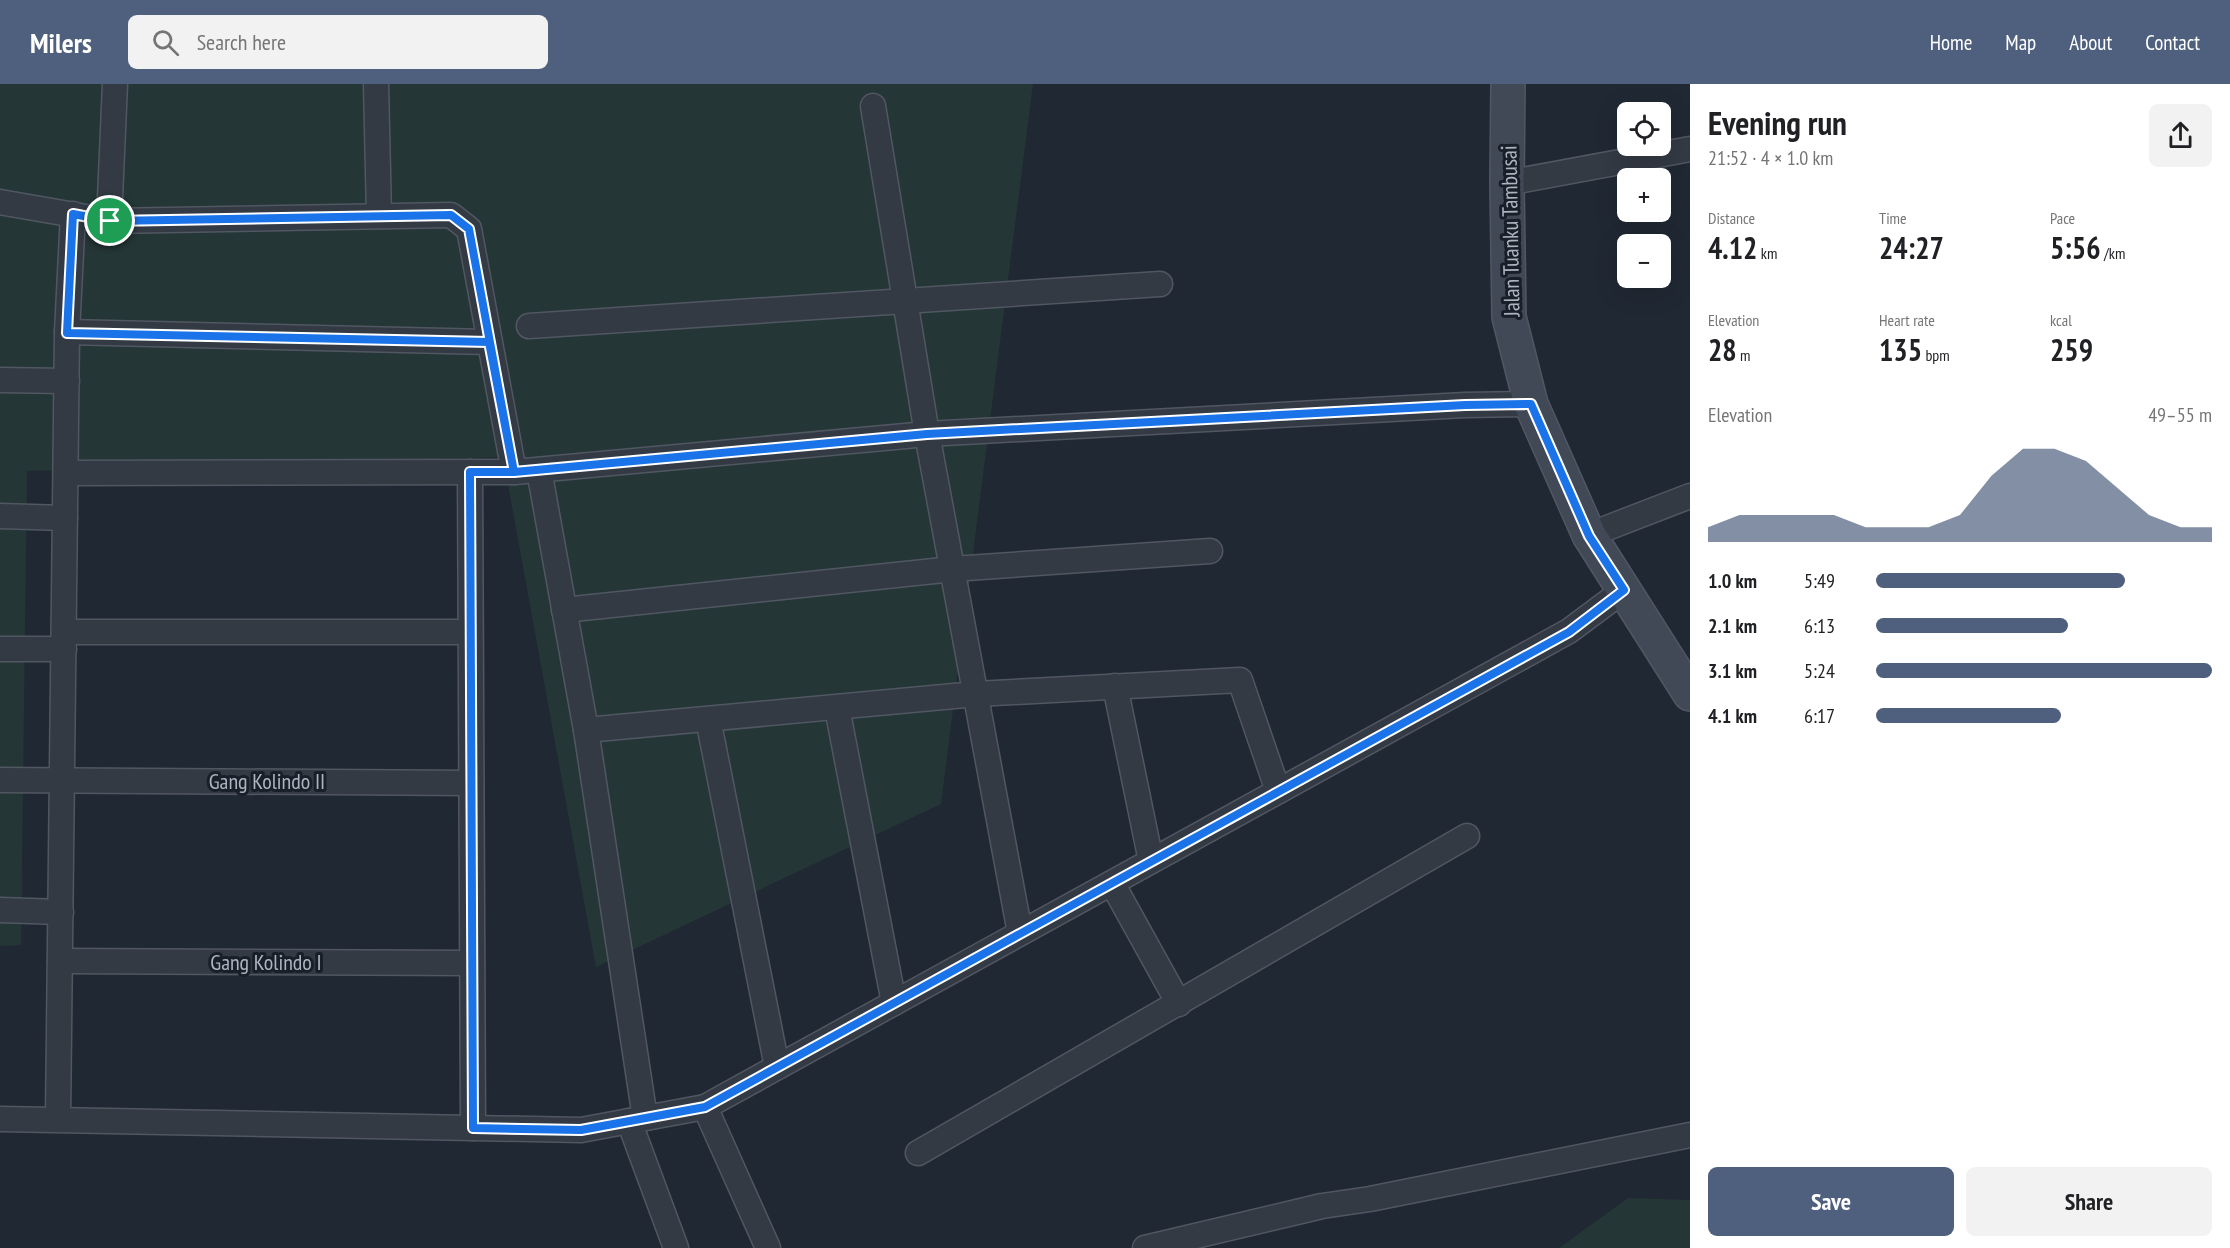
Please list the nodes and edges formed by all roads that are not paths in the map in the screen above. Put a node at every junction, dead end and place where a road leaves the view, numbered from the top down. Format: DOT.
graph roads {
  1 [pos="115,84"];
  2 [pos="376,84"];
  3 [pos="1508,84"];
  4 [pos="873,106"];
  5 [pos="1690,149"];
  6 [pos="1507,183"];
  7 [pos="0,202"];
  8 [pos="73,214"];
  9 [pos="379,216"];
  10 [pos="110,221"];
  11 [pos="1160,284"];
  12 [pos="905,300"];
  13 [pos="529,326"];
  14 [pos="67,333"];
  15 [pos="489,342"];
  16 [pos="0,381"];
  17 [pos="67,381"];
  18 [pos="1531,404"];
  19 [pos="927,434"];
  20 [pos="539,470"];
  21 [pos="470,472"];
  22 [pos="514,472"];
  23 [pos="66,473"];
  24 [pos="1690,496"];
  25 [pos="0,516"];
  26 [pos="65,518"];
  27 [pos="1589,536"];
  28 [pos="1210,551"];
  29 [pos="952,569"];
  30 [pos="1624,590"];
  31 [pos="564,610"];
  32 [pos="470,632"];
  33 [pos="64,641"];
  34 [pos="0,649"];
  35 [pos="1115,686"];
  36 [pos="976,694"];
  37 [pos="1690,694"];
  38 [pos="837,708"];
  39 [pos="708,719"];
  40 [pos="586,730"];
  41 [pos="0,780"];
  42 [pos="63,780"];
  43 [pos="471,783"];
  44 [pos="1278,791"];
  45 [pos="1467,836"];
  46 [pos="1151,861"];
  47 [pos="1112,883"];
  48 [pos="0,910"];
  49 [pos="61,912"];
  50 [pos="1020,933"];
  51 [pos="60,961"];
  52 [pos="472,963"];
  53 [pos="894,1003"];
  54 [pos="1179,1004"];
  55 [pos="777,1067"];
  56 [pos="705,1107"];
  57 [pos="0,1119"];
  58 [pos="58,1119"];
  59 [pos="637,1120"];
  60 [pos="473,1128"];
  61 [pos="1690,1135"];
  62 [pos="918,1153"];
  63 [pos="676,1248"];
  64 [pos="768,1248"];
  65 [pos="1145,1248"];
  1 -- 10 [label="street"];
  2 -- 9 [label="street"];
  3 -- 6 [label="main road, Jalan Tuanku Tambusai"];
  4 -- 12 [label="street"];
  5 -- 6 [label="street"];
  6 -- 18 [label="main road, Jalan Tuanku Tambusai"];
  7 -- 8 [label="street"];
  8 -- 10 [label="street"];
  8 -- 14 [label="street"];
  9 -- 10 [label="street"];
  9 -- 15 [label="street"];
  11 -- 12 [label="street"];
  12 -- 13 [label="street"];
  12 -- 19 [label="street"];
  14 -- 15 [label="street"];
  14 -- 17 [label="street"];
  15 -- 22 [label="street"];
  16 -- 17 [label="street"];
  17 -- 23 [label="street"];
  18 -- 19 [label="street"];
  18 -- 27 [label="main road, Jalan Tuanku Tambusai"];
  19 -- 20 [label="street"];
  19 -- 29 [label="street"];
  20 -- 22 [label="street"];
  20 -- 31 [label="street"];
  21 -- 22 [label="street"];
  21 -- 23 [label="street"];
  21 -- 32 [label="street"];
  23 -- 26 [label="street"];
  24 -- 27 [label="street"];
  25 -- 26 [label="street"];
  26 -- 33 [label="street"];
  27 -- 30 [label="main road, Jalan Tuanku Tambusai"];
  28 -- 29 [label="street"];
  29 -- 31 [label="street"];
  29 -- 36 [label="street"];
  30 -- 37 [label="main road, Jalan Tuanku Tambusai"];
  30 -- 44 [label="street"];
  31 -- 40 [label="street"];
  32 -- 33 [label="street"];
  32 -- 43 [label="street"];
  33 -- 34 [label="street"];
  33 -- 42 [label="street"];
  35 -- 36 [label="street"];
  35 -- 44 [label="street"];
  35 -- 46 [label="street"];
  36 -- 38 [label="street"];
  36 -- 50 [label="street"];
  38 -- 39 [label="street"];
  38 -- 53 [label="street"];
  39 -- 40 [label="street"];
  39 -- 55 [label="street"];
  40 -- 59 [label="street"];
  41 -- 42 [label="street, Gang Kolindo II"];
  42 -- 43 [label="street, Gang Kolindo II"];
  42 -- 49 [label="street"];
  43 -- 52 [label="street"];
  44 -- 46 [label="street"];
  45 -- 54 [label="street"];
  46 -- 47 [label="street"];
  47 -- 50 [label="street"];
  47 -- 54 [label="street"];
  48 -- 49 [label="street"];
  49 -- 51 [label="street"];
  50 -- 53 [label="street"];
  51 -- 52 [label="street, Gang Kolindo I"];
  51 -- 58 [label="street"];
  52 -- 60 [label="street"];
  53 -- 55 [label="street"];
  54 -- 62 [label="street"];
  55 -- 56 [label="street"];
  56 -- 59 [label="street"];
  56 -- 64 [label="street"];
  57 -- 58 [label="street"];
  58 -- 60 [label="street"];
  59 -- 60 [label="street"];
  59 -- 63 [label="street"];
  61 -- 65 [label="street"];
}
